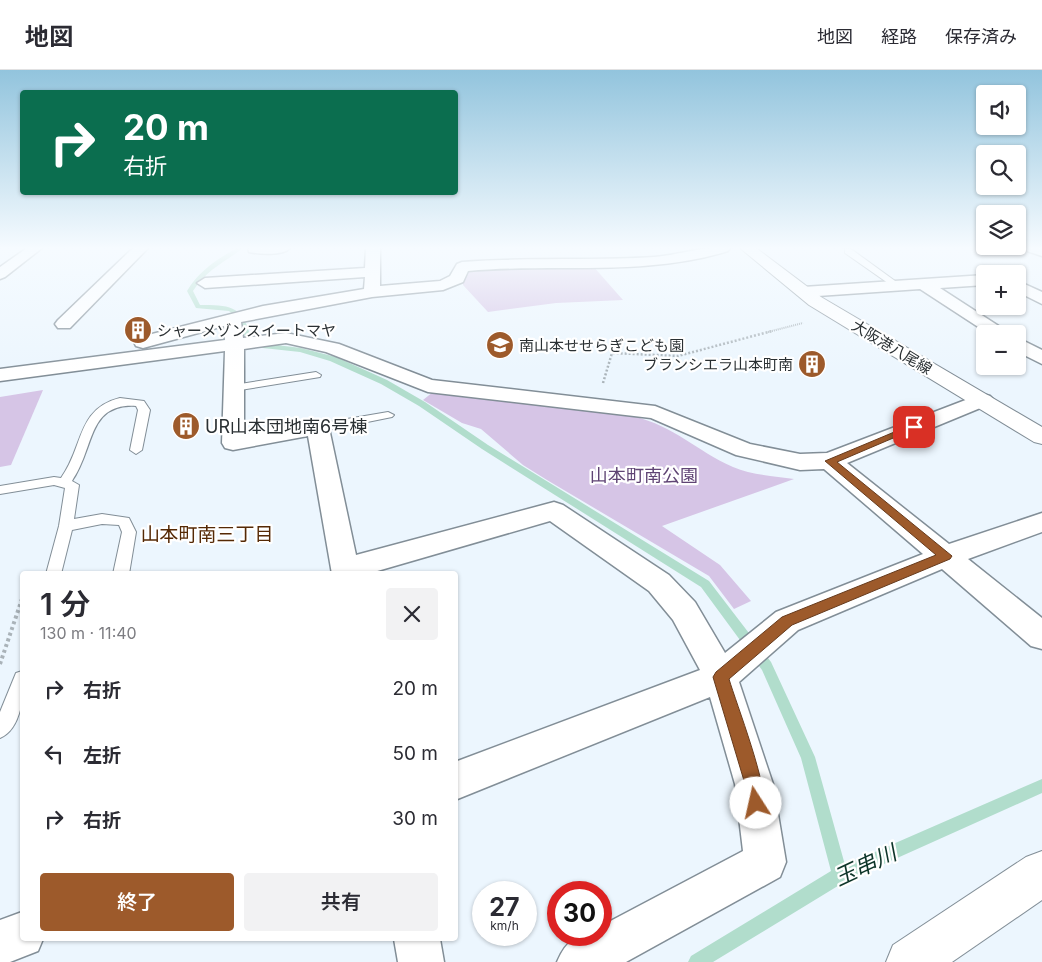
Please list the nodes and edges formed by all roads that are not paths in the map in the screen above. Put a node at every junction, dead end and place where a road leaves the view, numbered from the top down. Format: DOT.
graph roads {
  1 [pos="99,290"];
  2 [pos="396,290"];
  3 [pos="799,290"];
  4 [pos="840,290"];
  5 [pos="932,290"];
  6 [pos="1026,290"];
  7 [pos="372,292"];
  8 [pos="802,292"];
  9 [pos="1042,299"];
  10 [pos="232,318"];
  11 [pos="64,324"];
  12 [pos="988,325"];
  13 [pos="235,344"];
  14 [pos="1026,349"];
  15 [pos="1042,358"];
  16 [pos="53,368"];
  17 [pos="316,374"];
  18 [pos="0,376"];
  19 [pos="234,388"];
  20 [pos="983,400"];
  21 [pos="388,415"];
  22 [pos="318,428"];
  23 [pos="1042,437"];
  24 [pos="136,450"];
  25 [pos="830,461"];
  26 [pos="64,483"];
  27 [pos="0,490"];
  28 [pos="1042,522"];
  29 [pos="66,526"];
  30 [pos="946,556"];
  31 [pos="54,571"];
  32 [pos="122,571"];
  33 [pos="346,571"];
  34 [pos="1042,636"];
  35 [pos="721,677"];
  36 [pos="20,690"];
  37 [pos="17,707"];
  38 [pos="0,729"];
  39 [pos="458,780"];
  40 [pos="1042,873"];
  41 [pos="20,936"];
  42 [pos="416,941"];
  43 [pos="0,943"];
  44 [pos="914,961"];
  45 [pos="421,962"];
  46 [pos="580,962"];
  1 -- 11 [label="street"];
  2 -- 7 [label="street"];
  3 -- 8 [label="main road, 大阪港八尾線"];
  4 -- 8 [label="street"];
  5 -- 12 [label="street"];
  6 -- 9 [label="street"];
  7 -- 10 [label="street"];
  8 -- 20 [label="main road, 大阪港八尾線"];
  10 -- 13 [label="street"];
  10 -- 16 [label="street"];
  13 -- 16 [label="street"];
  13 -- 19 [label="street"];
  13 -- 25 [label="street"];
  14 -- 15 [label="street"];
  16 -- 18 [label="street"];
  17 -- 19 [label="lane"];
  19 -- 22 [label="street"];
  20 -- 23 [label="main road, 大阪港八尾線"];
  20 -- 25 [label="street"];
  21 -- 22 [label="lane"];
  22 -- 33 [label="street"];
  24 -- 26 [label="lane"];
  25 -- 30 [label="street"];
  26 -- 27 [label="lane"];
  26 -- 29 [label="lane"];
  28 -- 30 [label="street"];
  29 -- 31 [label="lane"];
  29 -- 32 [label="lane"];
  30 -- 34 [label="street"];
  30 -- 35 [label="street"];
  33 -- 35 [label="street"];
  35 -- 39 [label="street"];
  35 -- 46 [label="street"];
  36 -- 37 [label="lane"];
  37 -- 38 [label="lane"];
  40 -- 44 [label="main road"];
  41 -- 43 [label="street"];
  42 -- 45 [label="street"];
}
